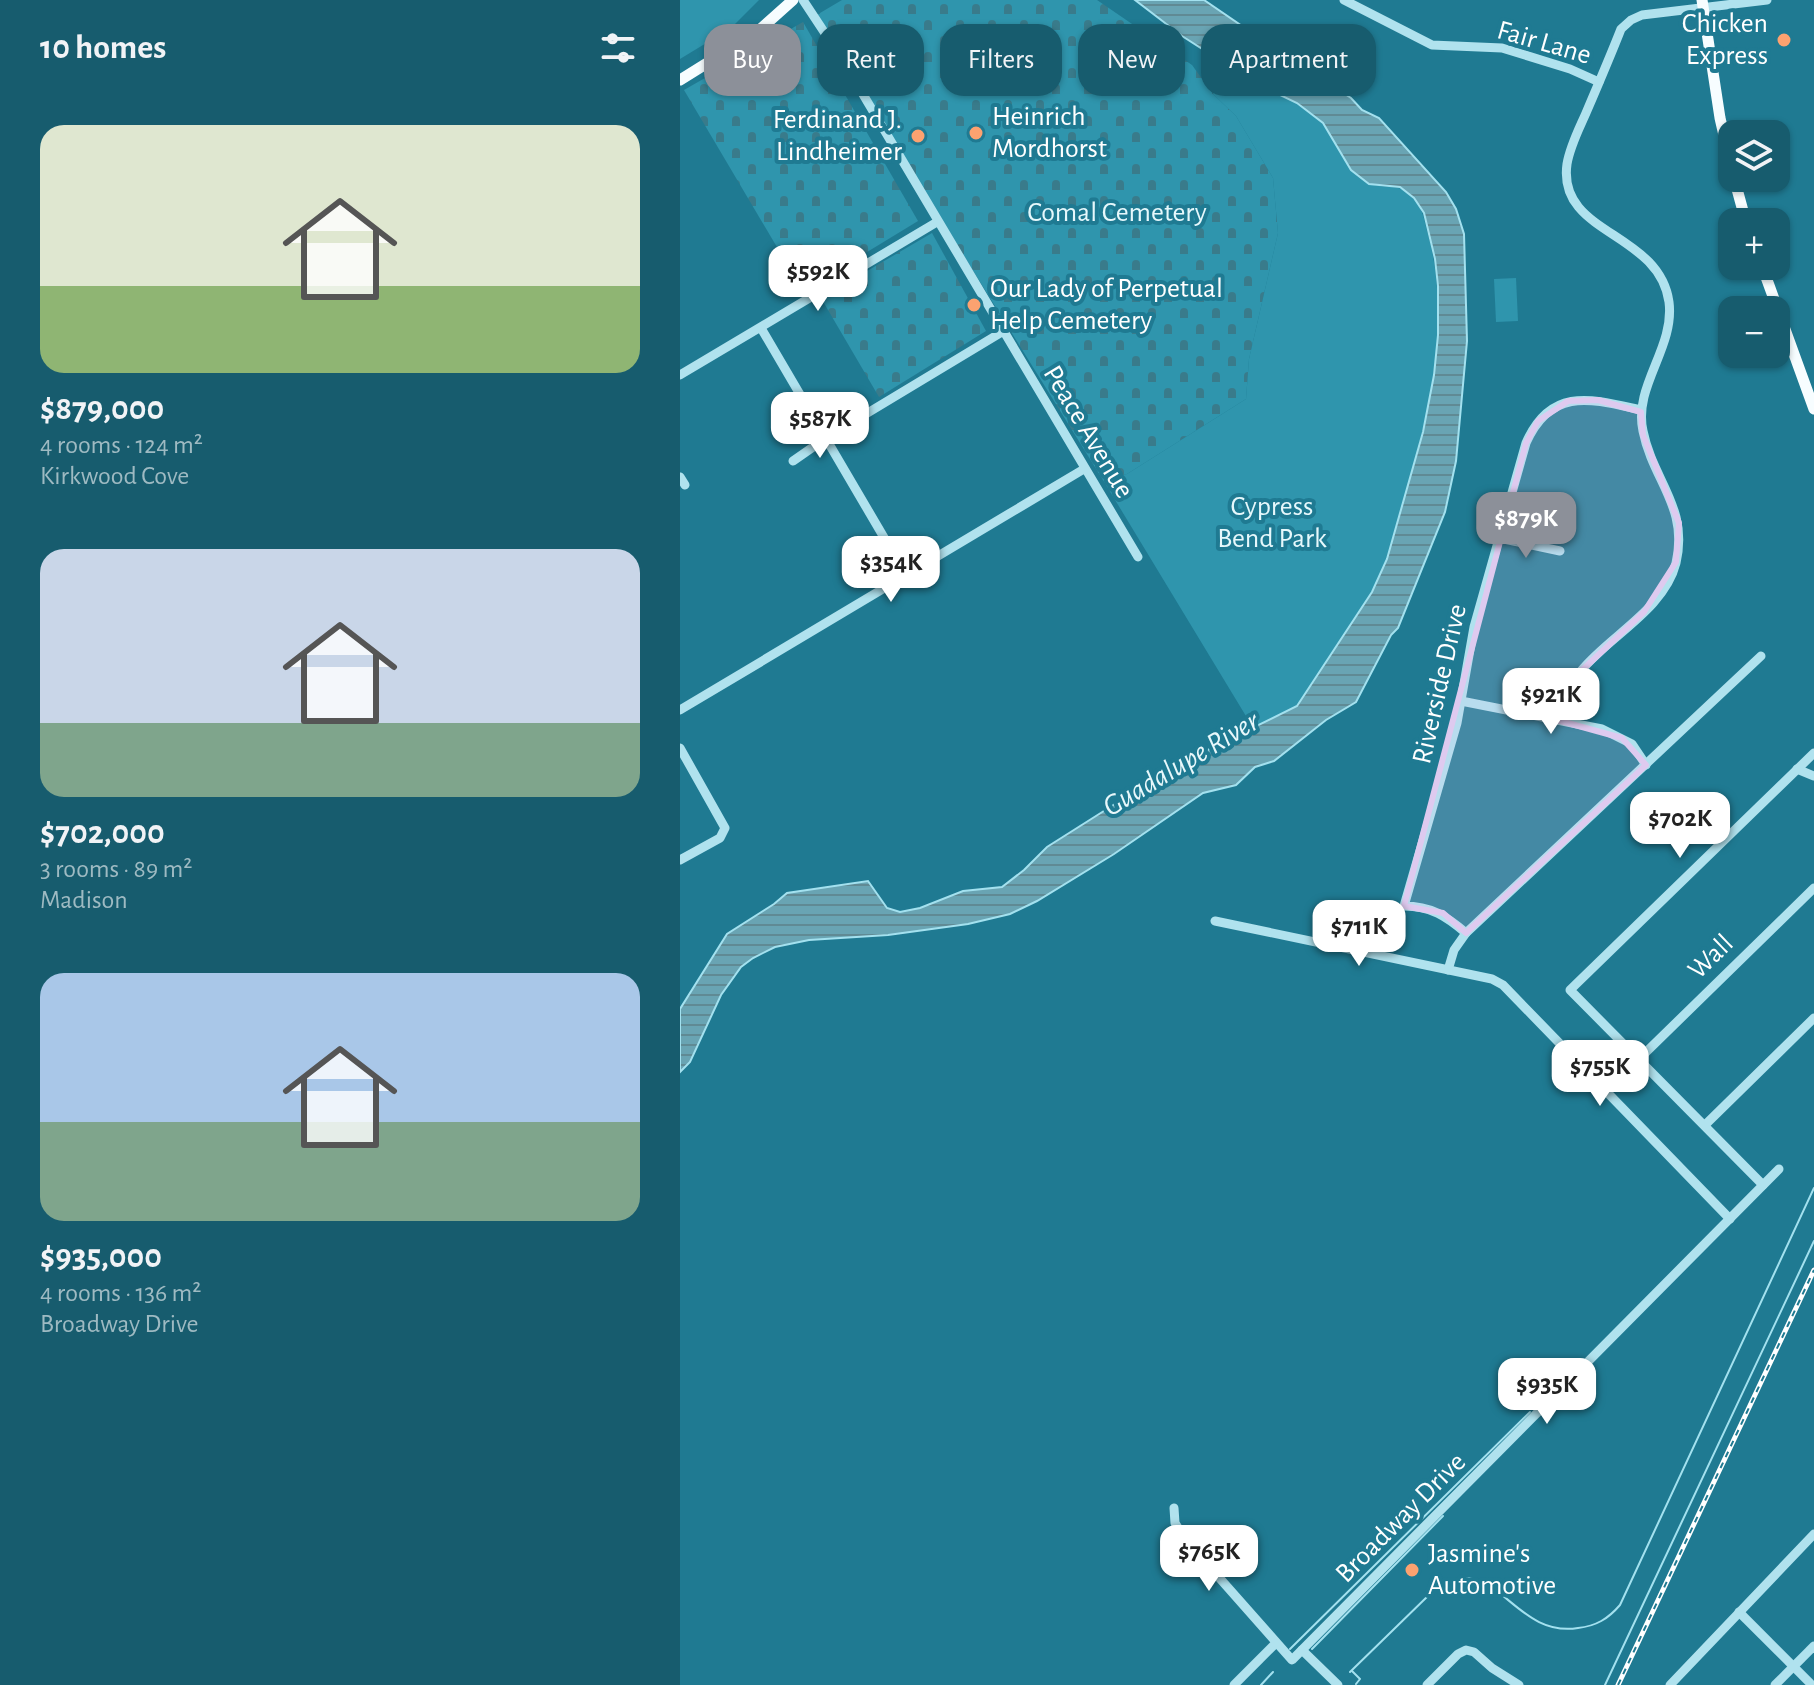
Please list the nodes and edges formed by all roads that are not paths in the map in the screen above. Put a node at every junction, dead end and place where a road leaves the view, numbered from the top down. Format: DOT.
graph roads {
  1 [pos="793,0"];
  2 [pos="803,0"];
  3 [pos="1344,0"];
  4 [pos="1767,0"];
  5 [pos="1703,4"];
  6 [pos="680,80"];
  7 [pos="1599,82"];
  8 [pos="1720,120"];
  9 [pos="937,222"];
  10 [pos="1767,280"];
  11 [pos="761,328"];
  12 [pos="1002,332"];
  13 [pos="680,375"];
  14 [pos="1814,409"];
  15 [pos="1641,410"];
  16 [pos="826,438"];
  17 [pos="793,461"];
  18 [pos="1084,469"];
  19 [pos="1499,538"];
  20 [pos="1560,551"];
  21 [pos="1138,557"];
  22 [pos="906,575"];
  23 [pos="1761,656"];
  24 [pos="1461,701"];
  25 [pos="680,710"];
  26 [pos="1557,720"];
  27 [pos="680,748"];
  28 [pos="1814,753"];
  29 [pos="1646,765"];
  30 [pos="1797,769"];
  31 [pos="1814,776"];
  32 [pos="680,860"];
  33 [pos="1814,888"];
  34 [pos="1215,921"];
  35 [pos="1466,933"];
  36 [pos="1448,970"];
  37 [pos="1814,1018"];
  38 [pos="1640,1058"];
  39 [pos="1705,1125"];
  40 [pos="1779,1169"];
  41 [pos="1763,1185"];
  42 [pos="1730,1219"];
  43 [pos="1174,1508"];
  44 [pos="1814,1534"];
  45 [pos="1739,1612"];
  46 [pos="1275,1644"];
  47 [pos="1814,1646"];
  48 [pos="1302,1650"];
  49 [pos="1794,1666"];
  50 [pos="1234,1685"];
  51 [pos="1338,1685"];
  52 [pos="1427,1685"];
  53 [pos="1519,1685"];
  54 [pos="1670,1685"];
  55 [pos="1775,1685"];
  56 [pos="1812,1685"];
  1 -- 6 [label="main road"];
  2 -- 9 [label="street, Peace Avenue"];
  3 -- 7 [label="street, Fair Lane"];
  4 -- 5 [label="street"];
  5 -- 7 [label="street"];
  5 -- 8 [label="main road"];
  7 -- 15 [label="street"];
  9 -- 11 [label="street"];
  9 -- 12 [label="street, Peace Avenue"];
  10 -- 14 [label="main road"];
  11 -- 13 [label="street"];
  11 -- 16 [label="street"];
  12 -- 16 [label="street"];
  12 -- 18 [label="street, Peace Avenue"];
  15 -- 19 [label="street, Riverside Drive"];
  15 -- 26 [label="street"];
  16 -- 17 [label="street"];
  16 -- 22 [label="street"];
  18 -- 21 [label="street, Peace Avenue"];
  18 -- 22 [label="street"];
  19 -- 20 [label="street"];
  19 -- 24 [label="street, Riverside Drive"];
  22 -- 25 [label="street"];
  23 -- 29 [label="street"];
  24 -- 26 [label="street"];
  24 -- 35 [label="street, Riverside Drive"];
  26 -- 29 [label="street"];
  27 -- 32 [label="street"];
  28 -- 30 [label="street"];
  29 -- 35 [label="street"];
  30 -- 31 [label="street"];
  30 -- 38 [label="street"];
  33 -- 38 [label="street, Wall"];
  34 -- 36 [label="street"];
  35 -- 36 [label="street"];
  36 -- 42 [label="street"];
  37 -- 39 [label="street"];
  38 -- 39 [label="street"];
  39 -- 41 [label="street"];
  40 -- 41 [label="street, Broadway Drive"];
  41 -- 42 [label="street, Broadway Drive"];
  42 -- 48 [label="street, Broadway Drive"];
  43 -- 46 [label="street"];
  44 -- 45 [label="street"];
  45 -- 49 [label="street"];
  45 -- 54 [label="street"];
  46 -- 48 [label="street, Broadway Drive"];
  46 -- 50 [label="street"];
  47 -- 49 [label="street"];
  48 -- 51 [label="street"];
  49 -- 55 [label="street"];
  49 -- 56 [label="street"];
  52 -- 53 [label="street"];
}
